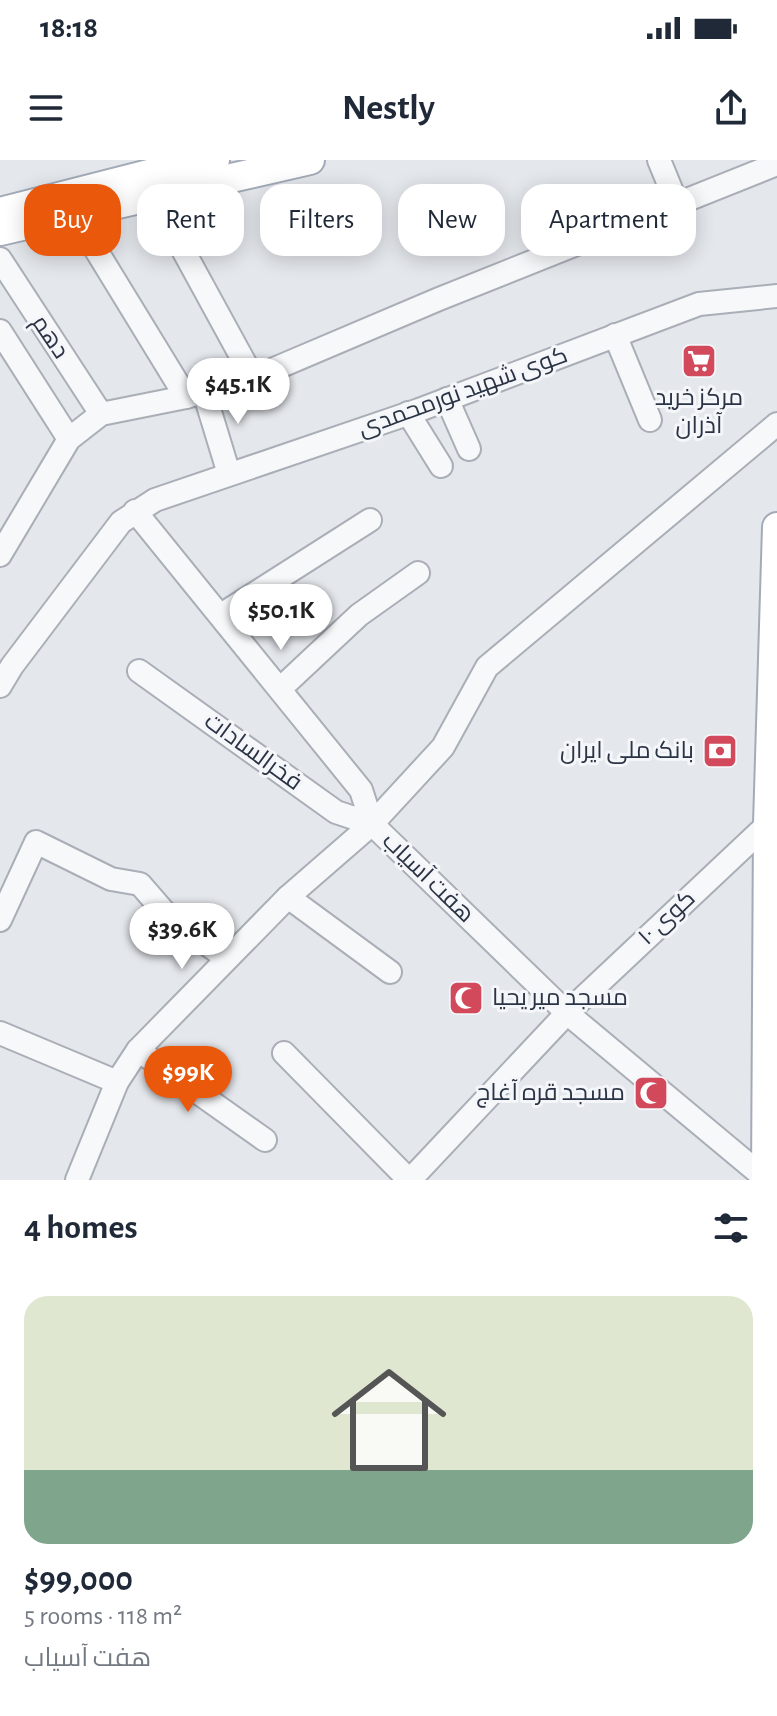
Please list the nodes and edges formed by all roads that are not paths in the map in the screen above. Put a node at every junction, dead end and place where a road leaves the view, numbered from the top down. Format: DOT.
graph roads {
  1 [pos="215,160"];
  2 [pos="310,160"];
  3 [pos="659,160"];
  4 [pos="178,163"];
  5 [pos="777,164"];
  6 [pos="202,184"];
  7 [pos="669,184"];
  8 [pos="696,196"];
  9 [pos="0,212"];
  10 [pos="24,225"];
  11 [pos="0,231"];
  12 [pos="102,256"];
  13 [pos="186,256"];
  14 [pos="547,256"];
  15 [pos="0,259"];
  16 [pos="777,296"];
  17 [pos="0,331"];
  18 [pos="615,335"];
  19 [pos="253,378"];
  20 [pos="195,394"];
  21 [pos="447,399"];
  22 [pos="408,413"];
  23 [pos="101,414"];
  24 [pos="650,420"];
  25 [pos="777,424"];
  26 [pos="69,439"];
  27 [pos="469,449"];
  28 [pos="441,466"];
  29 [pos="229,474"];
  30 [pos="135,511"];
  31 [pos="370,520"];
  32 [pos="777,527"];
  33 [pos="0,555"];
  34 [pos="418,573"];
  35 [pos="221,615"];
  36 [pos="139,671"];
  37 [pos="0,686"];
  38 [pos="281,688"];
  39 [pos="372,824"];
  40 [pos="768,824"];
  41 [pos="288,897"];
  42 [pos="0,920"];
  43 [pos="226,958"];
  44 [pos="390,972"];
  45 [pos="567,1013"];
  46 [pos="0,1033"];
  47 [pos="138,1050"];
  48 [pos="284,1053"];
  49 [pos="117,1082"];
  50 [pos="265,1140"];
  51 [pos="766,1179"];
  52 [pos="77,1180"];
  53 [pos="410,1180"];
  1 -- 4 [label="main road"];
  2 -- 6 [label="main road"];
  3 -- 7 [label="street"];
  4 -- 9 [label="main road"];
  5 -- 8 [label="street"];
  10 -- 11 [label="main road"];
  12 -- 20 [label="street"];
  13 -- 19 [label="street"];
  14 -- 19 [label="street"];
  15 -- 23 [label="street, دهم"];
  16 -- 18 [label="street, کوی شهید نورمحمدی"];
  17 -- 26 [label="street"];
  18 -- 21 [label="street, کوی شهید نورمحمدی"];
  18 -- 24 [label="street"];
  19 -- 20 [label="street"];
  20 -- 23 [label="street"];
  20 -- 29 [label="street"];
  21 -- 22 [label="street, کوی شهید نورمحمدی"];
  21 -- 27 [label="street"];
  22 -- 28 [label="street"];
  22 -- 29 [label="street, کوی شهید نورمحمدی"];
  23 -- 26 [label="street"];
  25 -- 39 [label="street"];
  26 -- 33 [label="street"];
  29 -- 30 [label="street, کوی شهید نورمحمدی"];
  30 -- 35 [label="street"];
  30 -- 37 [label="street, کوی شهید نورمحمدی"];
  31 -- 35 [label="street"];
  32 -- 40 [label="main road"];
  34 -- 38 [label="street"];
  35 -- 38 [label="street"];
  36 -- 39 [label="street, فخرالسادات"];
  38 -- 39 [label="street"];
  39 -- 41 [label="street, هفت آسیاب"];
  39 -- 45 [label="street, هفت آسیاب"];
  40 -- 45 [label="street, کوی ۱۰"];
  40 -- 51 [label="main road"];
  41 -- 43 [label="street, هفت آسیاب"];
  41 -- 44 [label="street"];
  42 -- 43 [label="street"];
  43 -- 47 [label="street, هفت آسیاب"];
  45 -- 51 [label="street, هفت آسیاب"];
  45 -- 53 [label="street, کوی ۱۰"];
  46 -- 49 [label="street"];
  47 -- 49 [label="street, هفت آسیاب"];
  47 -- 50 [label="street"];
  48 -- 53 [label="street"];
  49 -- 52 [label="street, هفت آسیاب"];
}
